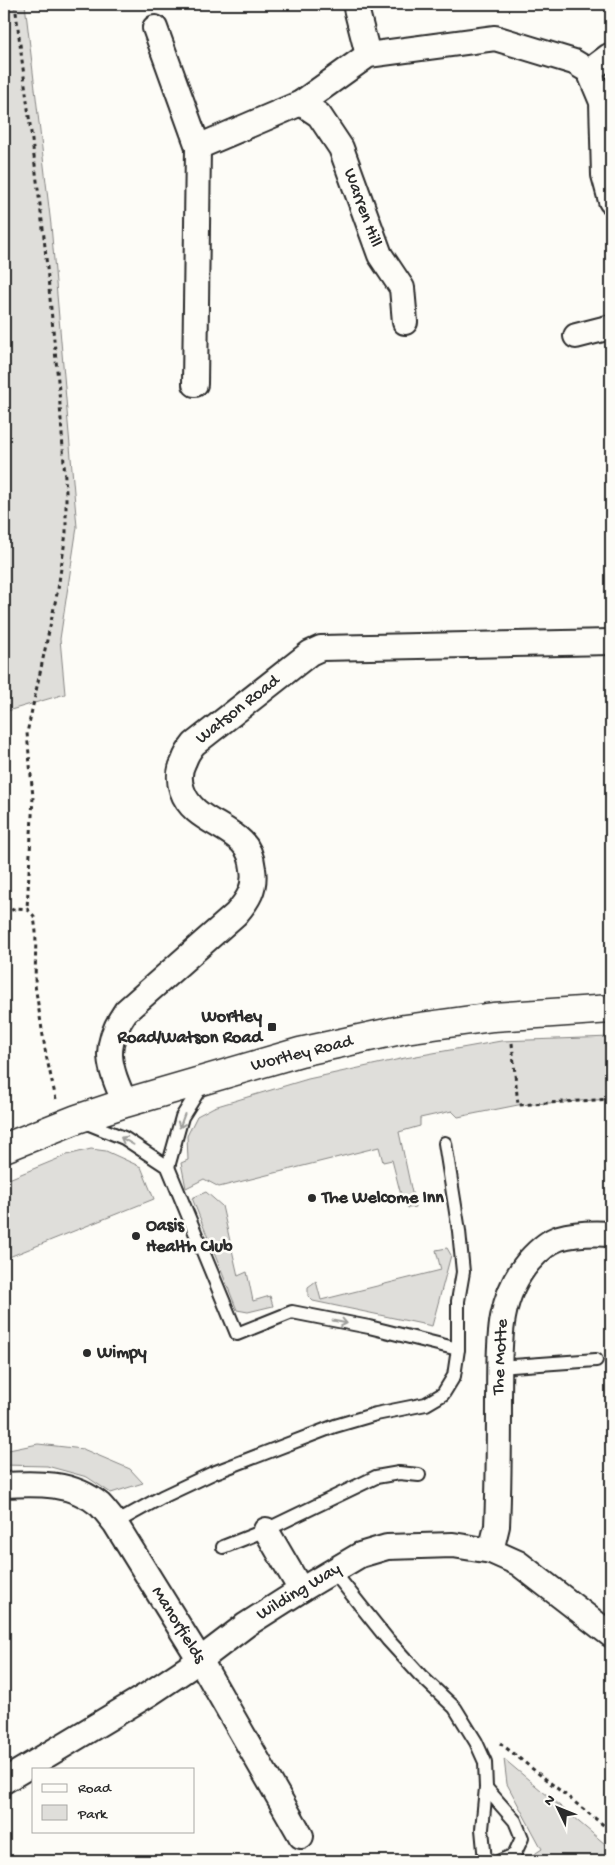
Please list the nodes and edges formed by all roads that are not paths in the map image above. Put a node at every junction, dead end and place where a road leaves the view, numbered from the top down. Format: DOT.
graph roads {
  1 [pos="356,4"];
  2 [pos="154,28"];
  3 [pos="368,55"];
  4 [pos="609,56"];
  5 [pos="589,71"];
  6 [pos="301,103"];
  7 [pos="198,147"];
  8 [pos="611,201"];
  9 [pos="405,322"];
  10 [pos="611,327"];
  11 [pos="576,336"];
  12 [pos="196,384"];
  13 [pos="611,642"];
  14 [pos="611,1009"];
  15 [pos="205,1080"];
  16 [pos="125,1103"];
  17 [pos="71,1121"];
  18 [pos="444,1143"];
  19 [pos="4,1148"];
  20 [pos="168,1167"];
  21 [pos="611,1234"];
  22 [pos="458,1349"];
  23 [pos="596,1360"];
  24 [pos="498,1368"];
  25 [pos="419,1475"];
  26 [pos="4,1485"];
  27 [pos="115,1523"];
  28 [pos="266,1530"];
  29 [pos="223,1547"];
  30 [pos="491,1551"];
  31 [pos="333,1571"];
  32 [pos="301,1590"];
  33 [pos="611,1634"];
  34 [pos="200,1660"];
  35 [pos="4,1781"];
  36 [pos="486,1788"];
  37 [pos="301,1836"];
  38 [pos="484,1861"];
  39 [pos="500,1861"];
  1 -- 3 [label="street"];
  2 -- 7 [label="street"];
  3 -- 5 [label="street"];
  3 -- 6 [label="street"];
  4 -- 5 [label="street"];
  5 -- 8 [label="street"];
  6 -- 7 [label="street"];
  6 -- 9 [label="street, Warren Hill"];
  7 -- 12 [label="street"];
  10 -- 11 [label="street"];
  13 -- 16 [label="street, Watson Road"];
  14 -- 15 [label="main road, Wortley Road"];
  15 -- 16 [label="main road, Wortley Road"];
  15 -- 20 [label="lane, one-way"];
  16 -- 17 [label="main road, Wortley Road"];
  17 -- 19 [label="main road, Wortley Road"];
  20 -- 17 [label="lane, one-way"];
  18 -- 22 [label="lane"];
  20 -- 22 [label="lane, one-way"];
  21 -- 24 [label="street, The Motte"];
  22 -- 27 [label="lane"];
  23 -- 24 [label="lane"];
  24 -- 30 [label="street, The Motte"];
  25 -- 28 [label="lane"];
  26 -- 27 [label="street, Manorfields"];
  27 -- 34 [label="street, Manorfields"];
  28 -- 29 [label="lane"];
  28 -- 32 [label="street"];
  30 -- 31 [label="street, Wilding Way"];
  30 -- 33 [label="street, Wilding Way"];
  31 -- 32 [label="street, Wilding Way"];
  31 -- 36 [label="lane"];
  32 -- 34 [label="street, Wilding Way"];
  34 -- 35 [label="street, Wilding Way"];
  34 -- 37 [label="street, Manorfields"];
  36 -- 38 [label="lane"];
  36 -- 39 [label="lane"];
}
